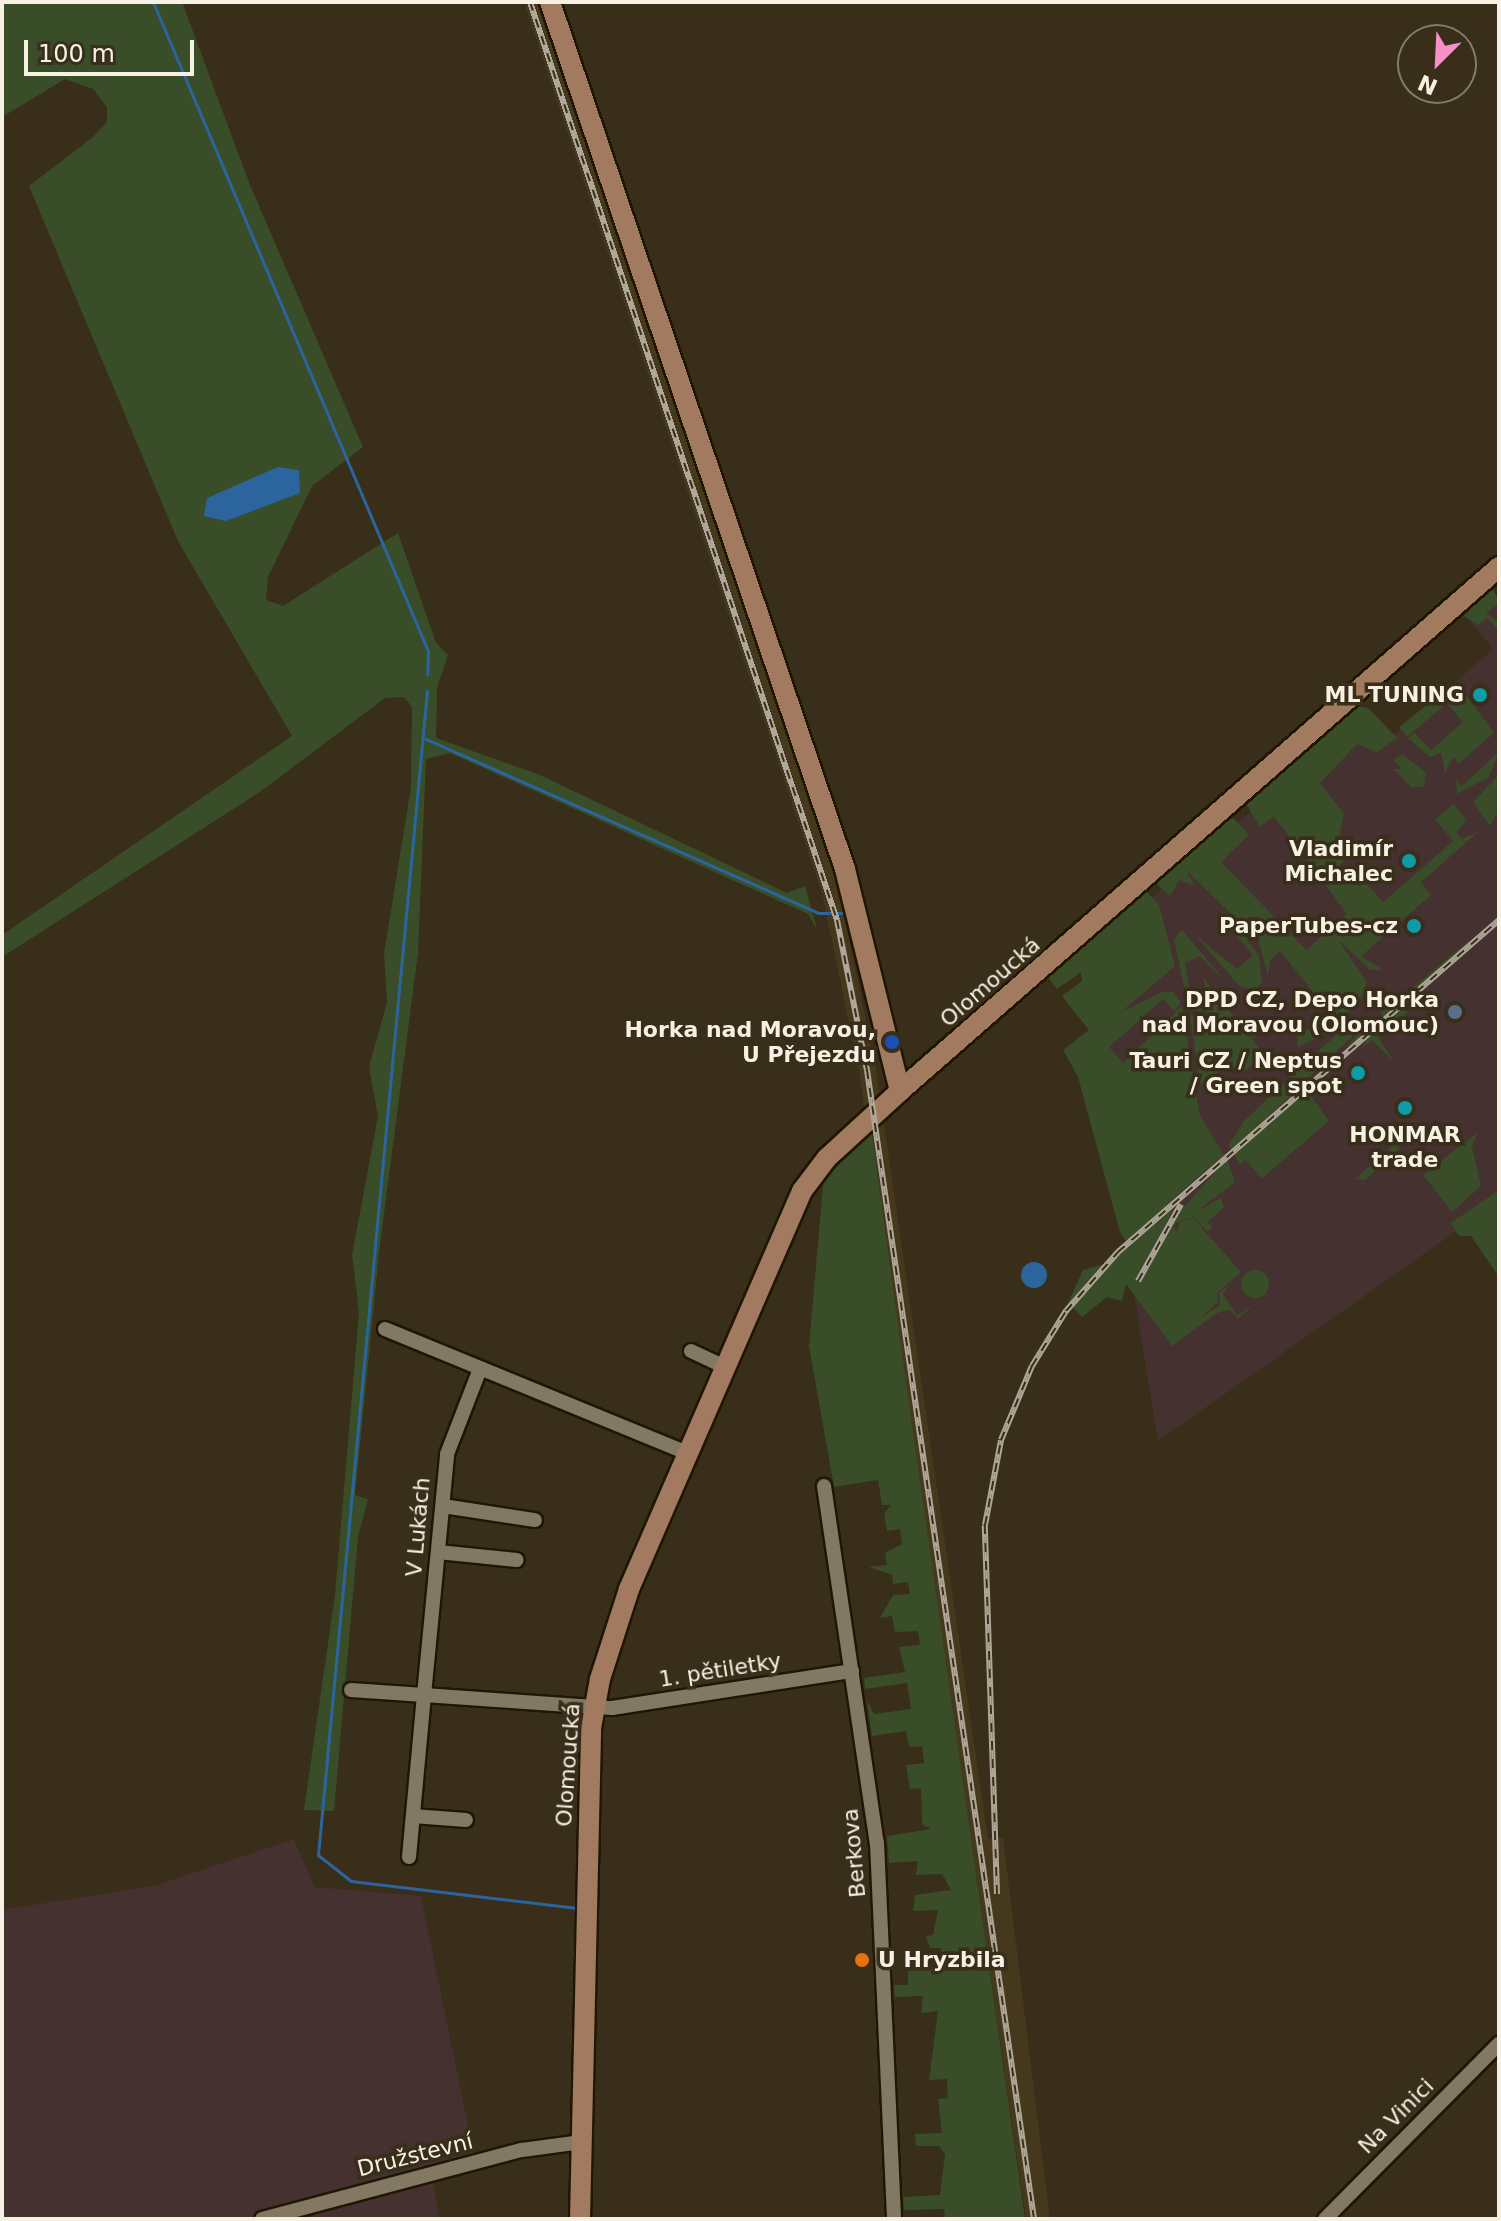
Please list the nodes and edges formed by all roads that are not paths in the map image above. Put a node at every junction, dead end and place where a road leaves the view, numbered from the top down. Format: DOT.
graph roads {
  1 [pos="550,2"];
  2 [pos="1499,567"];
  3 [pos="900,1091"];
  4 [pos="385,1329"];
  5 [pos="691,1351"];
  6 [pos="725,1367"];
  7 [pos="480,1369"];
  8 [pos="687,1453"];
  9 [pos="824,1486"];
  10 [pos="443,1506"];
  11 [pos="535,1520"];
  12 [pos="438,1552"];
  13 [pos="517,1560"];
  14 [pos="852,1671"];
  15 [pos="351,1690"];
  16 [pos="424,1695"];
  17 [pos="595,1708"];
  18 [pos="413,1816"];
  19 [pos="466,1820"];
  20 [pos="409,1857"];
  21 [pos="1499,2044"];
  22 [pos="581,2142"];
  23 [pos="264,2218"];
  24 [pos="580,2219"];
  25 [pos="894,2219"];
  26 [pos="1325,2219"];
  1 -- 3 [label="street"];
  2 -- 3 [label="street, Olomoucká"];
  3 -- 6 [label="street, Olomoucká"];
  4 -- 7 [label="street"];
  5 -- 6 [label="street"];
  6 -- 8 [label="street, Olomoucká"];
  7 -- 8 [label="street"];
  7 -- 10 [label="street, V Lukách"];
  8 -- 17 [label="street, Olomoucká"];
  9 -- 14 [label="street, Berkova"];
  10 -- 11 [label="street"];
  10 -- 12 [label="street, V Lukách"];
  12 -- 13 [label="street"];
  12 -- 16 [label="street, V Lukách"];
  14 -- 17 [label="street, 1. pětiletky"];
  14 -- 25 [label="street, Berkova"];
  15 -- 16 [label="street"];
  16 -- 17 [label="street"];
  16 -- 18 [label="street, V Lukách"];
  17 -- 22 [label="street, Olomoucká"];
  18 -- 19 [label="street"];
  18 -- 20 [label="street, V Lukách"];
  21 -- 26 [label="street, Na Vinici"];
  22 -- 23 [label="street, Družstevní"];
  22 -- 24 [label="street, Olomoucká"];
}
